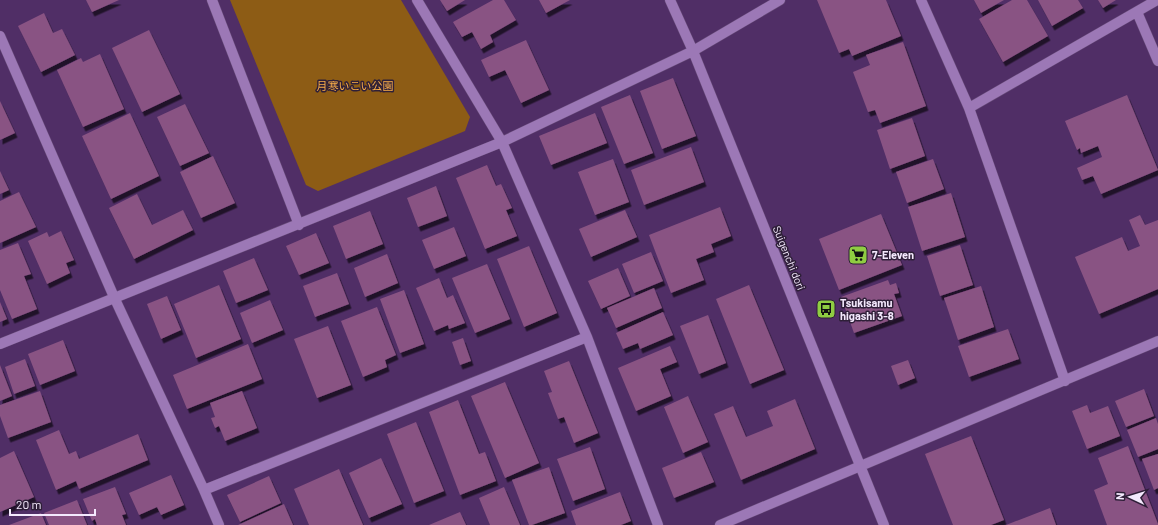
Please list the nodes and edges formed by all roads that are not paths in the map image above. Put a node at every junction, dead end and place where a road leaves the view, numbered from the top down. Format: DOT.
graph roads {
  1 [pos="212,0"];
  2 [pos="417,0"];
  3 [pos="670,0"];
  4 [pos="780,0"];
  5 [pos="921,0"];
  6 [pos="1157,0"];
  7 [pos="1137,12"];
  8 [pos="0,36"];
  9 [pos="693,51"];
  10 [pos="1158,61"];
  11 [pos="969,108"];
  12 [pos="502,142"];
  13 [pos="299,225"];
  14 [pos="114,297"];
  15 [pos="587,338"];
  16 [pos="1158,341"];
  17 [pos="0,344"];
  18 [pos="1065,381"];
  19 [pos="860,465"];
  20 [pos="204,490"];
  21 [pos="218,525"];
  22 [pos="658,525"];
  23 [pos="720,525"];
  24 [pos="884,525"];
  1 -- 13 [label="street"];
  2 -- 12 [label="street"];
  3 -- 9 [label="street, Suigenchi dori"];
  4 -- 9 [label="street"];
  5 -- 11 [label="street"];
  6 -- 7 [label="street"];
  7 -- 10 [label="street"];
  7 -- 11 [label="street"];
  8 -- 14 [label="street"];
  9 -- 12 [label="street"];
  9 -- 19 [label="street, Suigenchi dori"];
  11 -- 18 [label="street"];
  12 -- 13 [label="street"];
  12 -- 15 [label="street"];
  13 -- 14 [label="street"];
  14 -- 17 [label="street"];
  14 -- 20 [label="street"];
  15 -- 20 [label="street"];
  15 -- 22 [label="street"];
  16 -- 18 [label="street"];
  18 -- 19 [label="street"];
  19 -- 23 [label="street"];
  19 -- 24 [label="street, Suigenchi dori"];
  20 -- 21 [label="street"];
}
